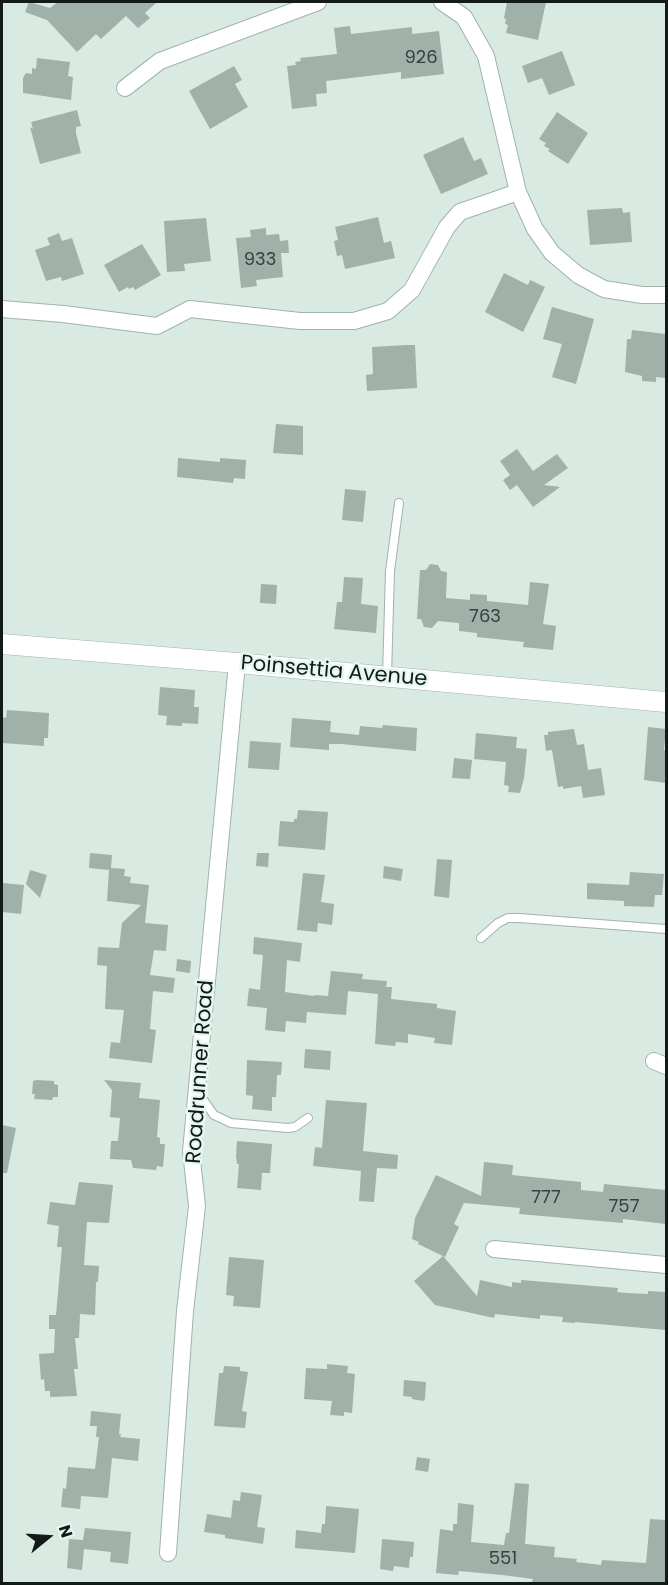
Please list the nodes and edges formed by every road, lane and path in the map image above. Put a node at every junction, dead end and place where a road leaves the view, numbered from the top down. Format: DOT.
graph roads {
  1 [pos="318,2"];
  2 [pos="442,2"];
  3 [pos="125,88"];
  4 [pos="518,192"];
  5 [pos="666,295"];
  6 [pos="2,309"];
  7 [pos="399,503"];
  8 [pos="2,644"];
  9 [pos="237,663"];
  10 [pos="387,676"];
  11 [pos="666,702"];
  12 [pos="666,929"];
  13 [pos="481,938"];
  14 [pos="196,1092"];
  15 [pos="308,1118"];
  16 [pos="494,1249"];
  17 [pos="666,1265"];
  18 [pos="168,1553"];
  1 -- 3 [label="street"];
  2 -- 4 [label="street"];
  4 -- 5 [label="street"];
  4 -- 6 [label="street"];
  7 -- 10 [label="lane"];
  8 -- 9 [label="street, Poinsettia Avenue"];
  9 -- 10 [label="street, Poinsettia Avenue"];
  9 -- 14 [label="street, Roadrunner Road"];
  10 -- 11 [label="street, Poinsettia Avenue"];
  12 -- 13 [label="lane"];
  14 -- 15 [label="lane"];
  14 -- 18 [label="street, Roadrunner Road"];
  16 -- 17 [label="street"];
}
